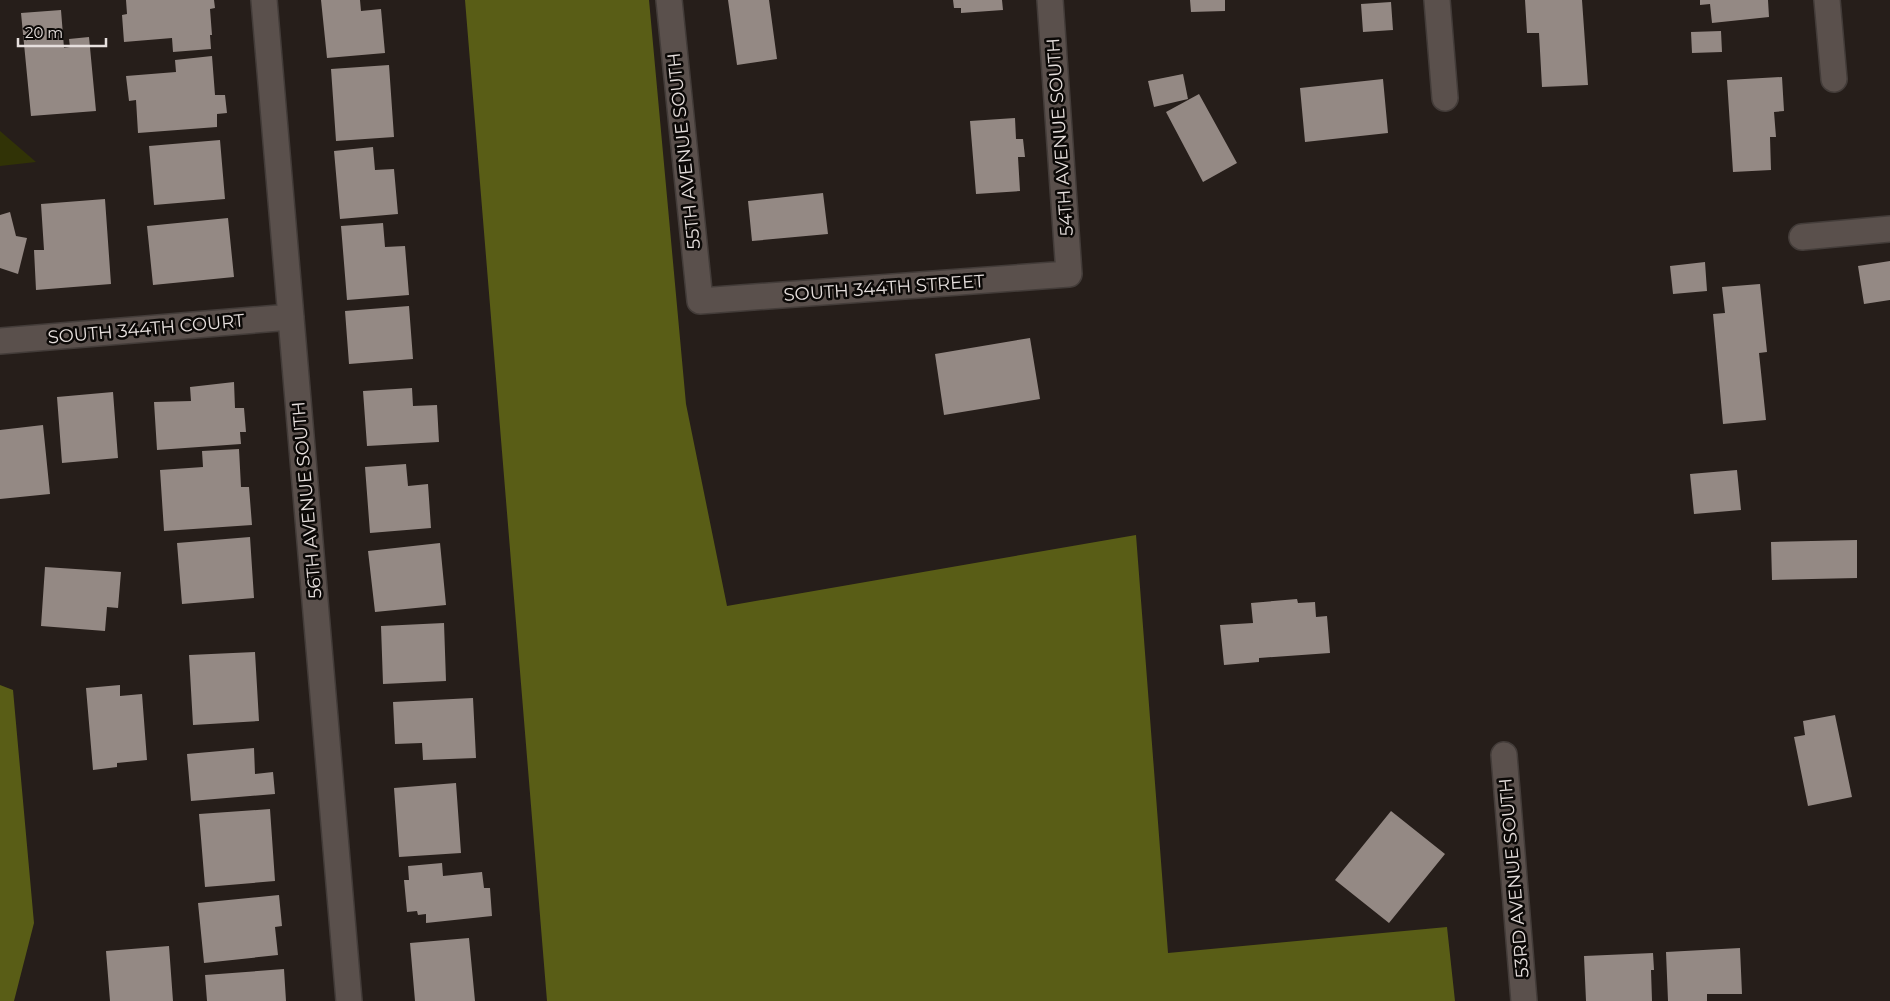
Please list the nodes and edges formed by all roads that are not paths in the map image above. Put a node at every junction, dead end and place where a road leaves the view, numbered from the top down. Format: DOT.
graph roads {
  1 [pos="264,0"];
  2 [pos="669,0"];
  3 [pos="1050,0"];
  4 [pos="1437,0"];
  5 [pos="1827,0"];
  6 [pos="1834,79"];
  7 [pos="1445,98"];
  8 [pos="1890,229"];
  9 [pos="1802,237"];
  10 [pos="1069,274"];
  11 [pos="700,301"];
  12 [pos="291,317"];
  13 [pos="0,341"];
  14 [pos="1504,755"];
  15 [pos="349,1001"];
  16 [pos="1524,1001"];
  1 -- 12 [label="street, 56TH AVENUE SOUTH"];
  2 -- 11 [label="street, 55TH AVENUE SOUTH"];
  3 -- 10 [label="street, 54TH AVENUE SOUTH"];
  4 -- 7 [label="street"];
  5 -- 6 [label="street"];
  8 -- 9 [label="street"];
  10 -- 11 [label="street, SOUTH 344TH STREET"];
  12 -- 13 [label="street, SOUTH 344TH COURT"];
  12 -- 15 [label="street, 56TH AVENUE SOUTH"];
  14 -- 16 [label="street, 53RD AVENUE SOUTH"];
}
